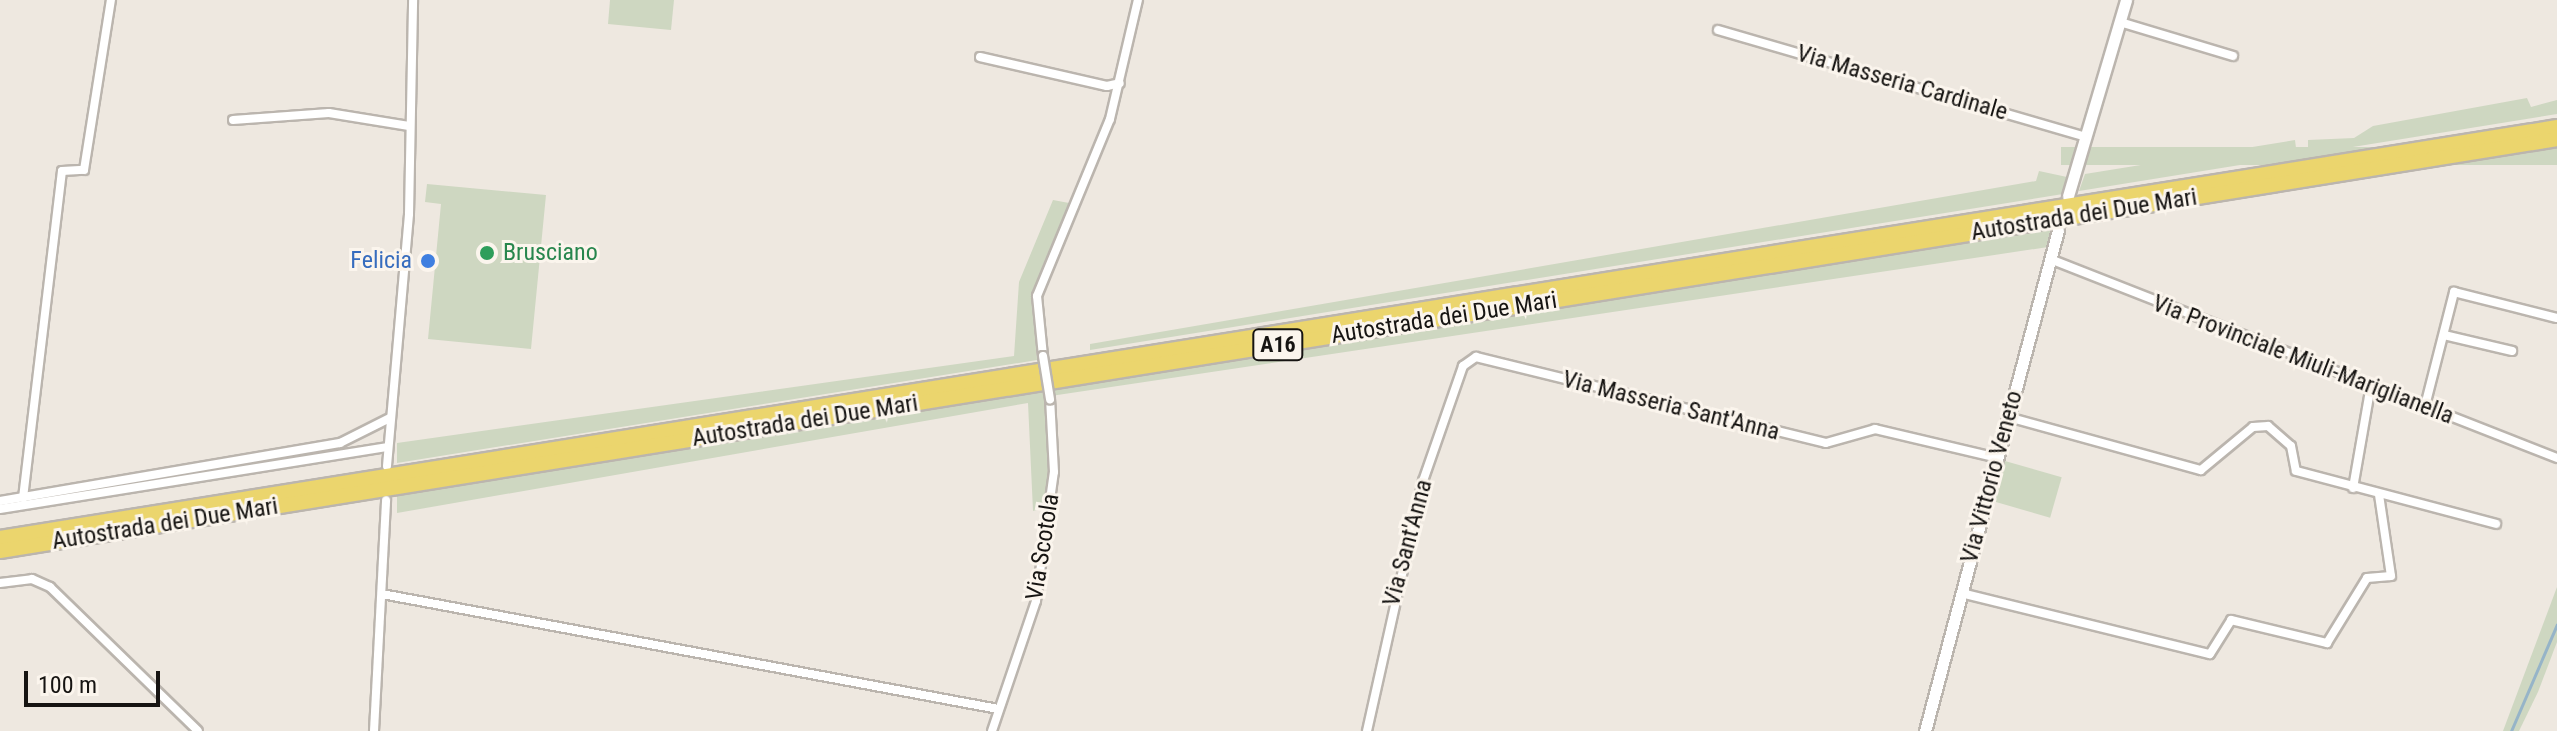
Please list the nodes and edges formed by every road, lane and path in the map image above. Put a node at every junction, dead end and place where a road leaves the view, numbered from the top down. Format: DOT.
graph roads {
  1 [pos="111,0"];
  2 [pos="413,0"];
  3 [pos="1138,0"];
  4 [pos="2126,0"];
  5 [pos="2120,22"];
  6 [pos="1718,30"];
  7 [pos="2233,56"];
  8 [pos="980,57"];
  9 [pos="1120,83"];
  10 [pos="233,120"];
  11 [pos="409,126"];
  12 [pos="2557,127"];
  13 [pos="2086,137"];
  14 [pos="2557,139"];
  15 [pos="2068,196"];
  16 [pos="2058,230"];
  17 [pos="2050,259"];
  18 [pos="2557,318"];
  19 [pos="2444,335"];
  20 [pos="2512,351"];
  21 [pos="1468,361"];
  22 [pos="2371,385"];
  23 [pos="2425,406"];
  24 [pos="2008,417"];
  25 [pos="390,418"];
  26 [pos="388,447"];
  27 [pos="1998,458"];
  28 [pos="2557,458"];
  29 [pos="387,466"];
  30 [pos="2353,488"];
  31 [pos="2379,495"];
  32 [pos="23,498"];
  33 [pos="386,500"];
  34 [pos="0,501"];
  35 [pos="0,509"];
  36 [pos="2496,524"];
  37 [pos="0,538"];
  38 [pos="0,551"];
  39 [pos="0,583"];
  40 [pos="1961,593"];
  41 [pos="382,594"];
  42 [pos="998,709"];
  43 [pos="1926,728"];
  44 [pos="198,731"];
  45 [pos="374,731"];
  46 [pos="992,731"];
  47 [pos="1367,731"];
  1 -- 32 [label="street"];
  2 -- 11 [label="street"];
  3 -- 9 [label="street, Via Scotola"];
  4 -- 5 [label="street"];
  5 -- 7 [label="street"];
  5 -- 13 [label="street"];
  6 -- 13 [label="street, Via Masseria Cardinale"];
  8 -- 9 [label="street"];
  9 -- 42 [label="street, Via Scotola, bridge"];
  10 -- 11 [label="street"];
  11 -- 25 [label="street"];
  12 -- 37 [label="highway, Autostrada dei Due Mari / A16"];
  13 -- 15 [label="street"];
  14 -- 38 [label="highway, Autostrada dei Due Mari / A16"];
  16 -- 17 [label="street, Via Vittorio Veneto"];
  17 -- 22 [label="street, Via Provinciale Miuli-Mariglianella"];
  17 -- 24 [label="street, Via Vittorio Veneto"];
  18 -- 19 [label="street"];
  19 -- 20 [label="street"];
  19 -- 23 [label="street"];
  21 -- 27 [label="street, Via Masseria Sant'Anna"];
  21 -- 47 [label="street, Via Sant'Anna"];
  22 -- 23 [label="street, Via Provinciale Miuli-Mariglianella"];
  22 -- 30 [label="street"];
  23 -- 28 [label="street, Via Provinciale Miuli-Mariglianella"];
  24 -- 27 [label="street, Via Vittorio Veneto"];
  24 -- 30 [label="street"];
  25 -- 26 [label="street"];
  25 -- 32 [label="street"];
  26 -- 29 [label="street"];
  26 -- 35 [label="street"];
  27 -- 40 [label="street, Via Vittorio Veneto"];
  30 -- 31 [label="street"];
  31 -- 36 [label="street"];
  31 -- 40 [label="street"];
  32 -- 34 [label="street"];
  33 -- 41 [label="street"];
  39 -- 44 [label="street"];
  40 -- 43 [label="street, Via Vittorio Veneto"];
  41 -- 42 [label="street"];
  41 -- 45 [label="street"];
  42 -- 46 [label="street, Via Scotola"];
}
